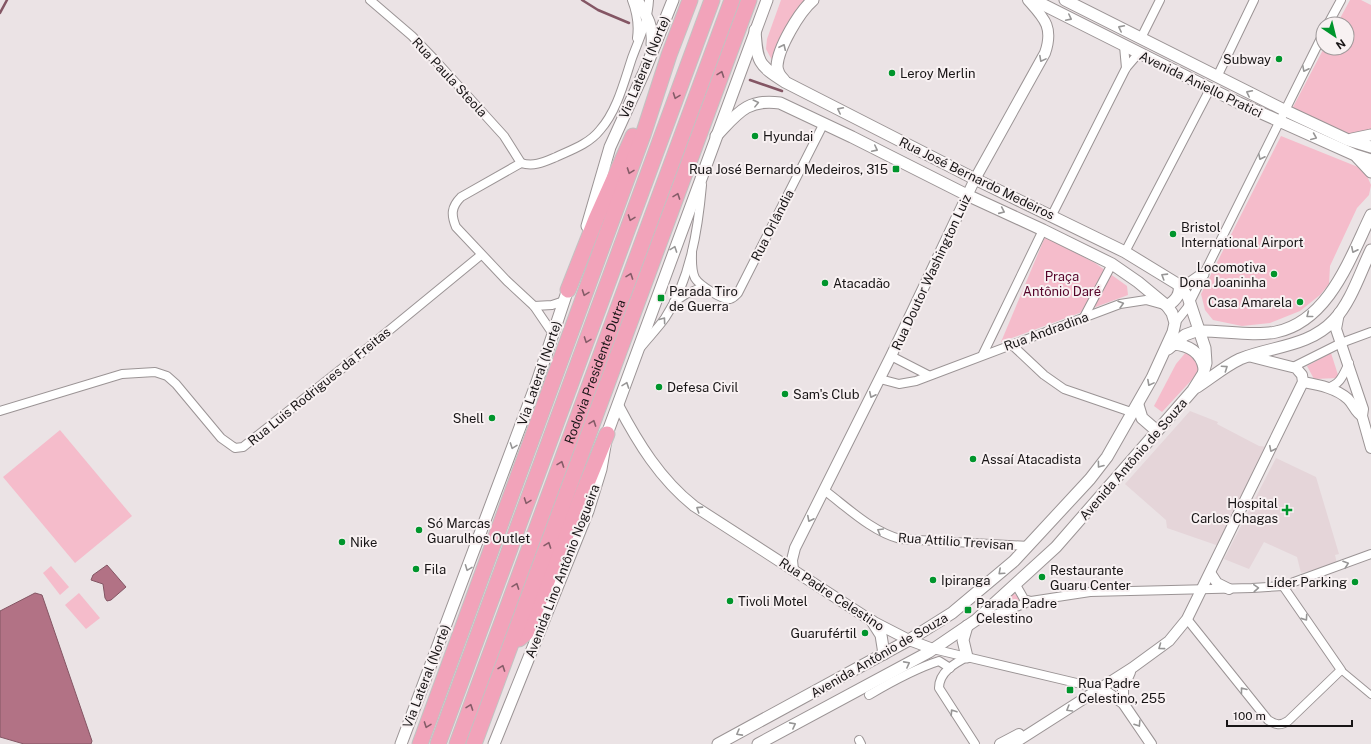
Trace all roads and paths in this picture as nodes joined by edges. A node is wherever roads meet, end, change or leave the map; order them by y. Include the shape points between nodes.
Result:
1 (370, 0) edge
2 (632, 0) edge
3 (637, 0) edge
4 (649, 0) edge
5 (673, 0) edge
6 (690, 0) edge
7 (703, 0) edge
8 (712, 0) edge
9 (732, 0) edge
10 (749, 0) edge
11 (767, 0) edge
12 (813, 0) edge
13 (1028, 0) edge
14 (1034, 0) edge
15 (1160, 0) edge
16 (1254, 0) edge
17 (1341, 0) edge
18 (1068, 1) edge
19 (1332, 16) edge
20 (648, 18) junction
21 (755, 30) junction
22 (1140, 38) junction
23 (1124, 46) junction
24 (1315, 50) edge
25 (634, 53) junction
26 (1138, 54) junction
27 (669, 55) junction
28 (1126, 68) junction
29 (645, 70) junction
30 (1217, 76) junction
31 (785, 82) junction
32 (1210, 89) junction
33 (1284, 110) junction
34 (859, 120) junction
35 (1279, 122) junction
36 (824, 123) junction
37 (643, 135) junction
38 (1371, 135) edge
39 (716, 136) junction
40 (852, 137) junction
41 (1348, 140) junction
42 (1371, 147) edge
43 (1355, 155) junction
44 (1371, 160) edge
45 (521, 163) junction
46 (702, 171) junction
47 (1371, 172) edge
48 (975, 179) junction
49 (967, 195) junction
50 (1052, 215) junction
51 (1371, 215) edge
52 (1043, 230) junction
53 (1371, 250) edge
54 (692, 252) junction
55 (1125, 252) junction
56 (481, 255) junction
57 (1112, 264) junction
58 (1203, 274) junction
59 (1179, 285) junction
60 (703, 287) junction
61 (566, 296) junction
62 (674, 302) junction
63 (1190, 303) junction
64 (534, 306) junction
65 (1167, 306) junction
66 (1339, 313) junction
67 (1084, 317) junction
68 (1175, 324) junction
69 (1201, 330) junction
70 (1371, 332) edge
71 (553, 334) junction
72 (1341, 343) junction
73 (1011, 344) junction
74 (1173, 344) junction
75 (638, 350) junction
76 (1165, 353) junction
77 (983, 354) junction
78 (891, 356) junction
79 (1248, 356) junction
80 (1349, 363) junction
81 (1293, 367) junction
82 (1204, 370) junction
83 (928, 375) junction
84 (880, 379) junction
85 (1303, 382) junction
86 (1327, 388) junction
87 (1193, 390) junction
88 (618, 405) junction
89 (1136, 409) junction
90 (0, 411) edge
91 (1362, 416) junction
92 (1157, 431) junction
93 (607, 434) junction
94 (1371, 448) edge
95 (824, 490) junction
96 (1029, 546) junction
97 (795, 548) junction
98 (1371, 554) edge
99 (775, 558) junction
100 (793, 570) junction
101 (1211, 574) junction
102 (1016, 585) junction
103 (1283, 586) junction
104 (1203, 589) junction
105 (1229, 589) junction
106 (1031, 601) junction
107 (1187, 619) junction
108 (872, 622) junction
109 (972, 623) junction
110 (909, 640) junction
111 (510, 647) junction
112 (933, 649) junction
113 (884, 654) junction
114 (968, 657) junction
115 (950, 668) junction
116 (1132, 668) junction
117 (1341, 670) junction
118 (1102, 689) junction
119 (869, 695) dead end
120 (1371, 695) edge
121 (1123, 703) junction
122 (1031, 732) junction
123 (401, 744) edge
124 (420, 744) edge
125 (438, 744) edge
126 (457, 744) edge
127 (474, 744) edge
128 (494, 744) edge
129 (718, 744) edge
130 (758, 744) edge
131 (974, 744) edge
132 (1000, 744) edge
133 (1012, 744) edge
134 (1151, 744) edge

1 - 45 street, Rua Paula Steola via 412,36 435,60 504,136
2 - 25 street via 638,23
3 - 20 main road
4 - 20 street
5 - 29 main road, Via Lateral (Norte)
6 - 27 highway
7 - 37 highway
8 -> 125 highway, Rodovia Presidente Dutra
126 -> 9 highway, Rodovia Presidente Dutra
111 -> 10 highway, Rodovia Presidente Dutra
11 - 21 main road, Avenida Lino Antônio Nogueira
31 -> 12 main road via 777,68 780,53 802,13
13 -> 48 street, Rua Doutor Washington Luiz via 1047,25 1048,45
14 -> 23 main road, Avenida Aniello Pratici
15 - 22 street
16 - 30 street
17 - 19 street
22 -> 18 main road, Avenida Aniello Pratici
20 - 25 street
20 - 29 main road via 652,37
21 - 31 main road, Rua José Bernardo Medeiros via 757,52 762,66
21 - 39 main road, Avenida Lino Antônio Nogueira
22 - 30 main road, Avenida Aniello Pratici
23 - 26 main road, Avenida Aniello Pratici
23 - 28 street
24 -> 33 street
25 - 45 street via 614,108 599,132 576,148 539,164
26 - 28 street
26 - 32 main road, Avenida Aniello Pratici
27 - 37 highway
27 - 61 highway via 596,219
28 - 50 street
29 - 61 main road, Via Lateral (Norte) via 610,147
33 -> 30 main road, Avenida Aniello Pratici
34 -> 31 main road, Rua José Bernardo Medeiros
32 - 35 main road, Avenida Aniello Pratici
32 - 55 street
33 - 35 street
33 - 41 main road, Avenida Aniello Pratici
34 - 40 main road
34 - 48 main road, Rua José Bernardo Medeiros
35 -> 43 main road, Avenida Aniello Pratici
35 -> 58 street
39 -> 36 main road, Rua José Bernardo Medeiros via 743,108 758,102 780,103
36 - 40 main road, Rua José Bernardo Medeiros
36 - 60 street, Rua Orlândia via 738,293 727,299
37 -> 124 highway
38 - 41 main road
39 - 46 main road, Avenida Lino Antônio Nogueira
40 -> 49 main road, Rua José Bernardo Medeiros
41 - 42 main road, Avenida Aniello Pratici
43 - 44 main road, Avenida Aniello Pratici
43 - 47 main road
45 - 56 street via 461,197 455,203 452,211 456,227
46 - 54 street, Avenida Lino Antônio Nogueira via 697,230
75 -> 46 main road, Avenida Lino Antônio Nogueira
48 - 49 street, Rua Doutor Washington Luiz
48 - 50 main road, Rua José Bernardo Medeiros
49 -> 52 main road, Rua José Bernardo Medeiros
49 - 78 street, Rua Doutor Washington Luiz
50 - 55 main road, Rua José Bernardo Medeiros
51 -> 69 main road, Avenida Antônio de Souza via 1336,287 1308,317 1276,332
52 - 57 main road, Rua José Bernardo Medeiros
52 - 77 street
53 - 66 main road, Avenida Antônio de Souza
54 - 60 street via 693,272
54 - 62 street, Avenida Lino Antônio Nogueira
59 -> 55 main road, Rua José Bernardo Medeiros
56 - 64 street
56 - 90 street, Rua Luis Rodrigues da Freitas via 243,447 235,448 221,438 176,384 155,372 122,374
57 - 65 main road, Rua José Bernardo Medeiros
57 - 67 street
58 - 59 main road via 1190,283
58 - 63 street
59 - 63 main road, Rua José Bernardo Medeiros
59 - 65 main road via 1178,296
60 - 62 street
61 - 64 street via 552,305
61 - 71 main road, Via Lateral (Norte)
75 -> 62 street, Avenida Lino Antônio Nogueira via 665,318
63 - 68 street
63 - 69 main road, Rua José Bernardo Medeiros
64 - 71 street
67 -> 65 street, Rua Andradina via 1130,301 1146,300
65 - 68 main road via 1174,316
66 - 72 street via 1336,330
66 - 79 main road, Avenida Antônio de Souza via 1327,327 1306,340
67 - 73 street, Rua Andradina
68 - 76 main road, Avenida Antônio de Souza
69 - 74 main road, Avenida Antônio de Souza via 1185,335
69 - 82 main road, Avenida Antônio de Souza via 1206,355
70 - 72 street
71 -> 123 main road, Via Lateral (Norte)
72 - 80 street
72 - 81 street
73 - 77 street, Rua Andradina
73 - 89 street via 1044,375 1064,389
74 - 76 main road, Avenida Antônio de Souza
74 - 82 main road via 1188,347 1197,353
88 -> 75 main road, Avenida Lino Antônio Nogueira
76 -> 89 main road, Avenida Antônio de Souza
77 - 83 street, Rua Andradina
78 - 83 street
78 - 84 street, Rua Doutor Washington Luiz
79 - 81 street
87 -> 79 main road, Avenida Antônio de Souza via 1226,367
80 - 86 street via 1342,379
80 - 91 street via 1363,409
81 - 85 street via 1301,372
82 - 87 main road, Avenida Antônio de Souza
83 - 84 street, Rua Andradina via 899,384
84 -> 95 street, Rua Doutor Washington Luiz
85 - 86 street
85 -> 101 street
86 - 91 street via 1346,398
87 - 92 main road, Avenida Antônio de Souza
88 - 93 main road, Avenida Lino Antônio Nogueira
99 -> 88 street, Rua Padre Celestino via 684,498 662,476 646,454
89 - 92 main road
89 -> 96 main road, Avenida Antônio de Souza via 1107,457 1090,479
91 - 94 street
92 - 102 main road, Avenida Antônio de Souza via 1056,547
93 - 111 highway via 526,633
93 - 128 main road, Avenida Lino Antônio Nogueira via 601,469 588,511
96 -> 95 street, Rua Attilio Trevisan via 889,536
95 -> 97 street, Rua Doutor Washington Luiz
96 -> 110 main road, Avenida Antônio de Souza via 968,600
97 - 99 street
97 - 100 street, Rua Doutor Washington Luiz
103 -> 98 street
99 - 100 street, Rua Padre Celestino
100 - 108 street, Rua Padre Celestino
101 - 104 street
101 - 105 street via 1217,583
102 - 106 street via 1024,599
102 - 109 main road, Avenida Antônio de Souza
105 -> 103 street
103 -> 117 street
104 - 105 street
104 - 106 street via 1090,592
104 - 107 street
106 - 109 street
107 -> 116 street via 1169,641
117 -> 107 street via 1288,721 1281,725 1275,724 1268,720
108 - 110 street, Rua Padre Celestino
108 - 113 main road via 881,635
109 - 112 main road, Avenida Antônio de Souza
109 - 114 main road via 963,640
110 - 112 street, Rua Padre Celestino
110 - 113 main road, Avenida Antônio de Souza
127 -> 111 highway, Rodovia Presidente Dutra
112 - 114 street, Rua Padre Celestino
130 -> 112 main road, Avenida Antônio de Souza
113 -> 129 main road, Avenida Antônio de Souza
114 - 115 street
114 - 118 street, Rua Padre Celestino
115 - 119 street via 939,661 931,663
131 -> 115 street via 939,688 940,679
116 - 118 street
116 - 121 street via 1125,679
117 - 120 street
118 - 121 street, Rua Padre Celestino
118 -> 122 street
121 -> 134 street, Rua Padre Celestino
122 - 132 street via 1018,734
122 - 133 street

